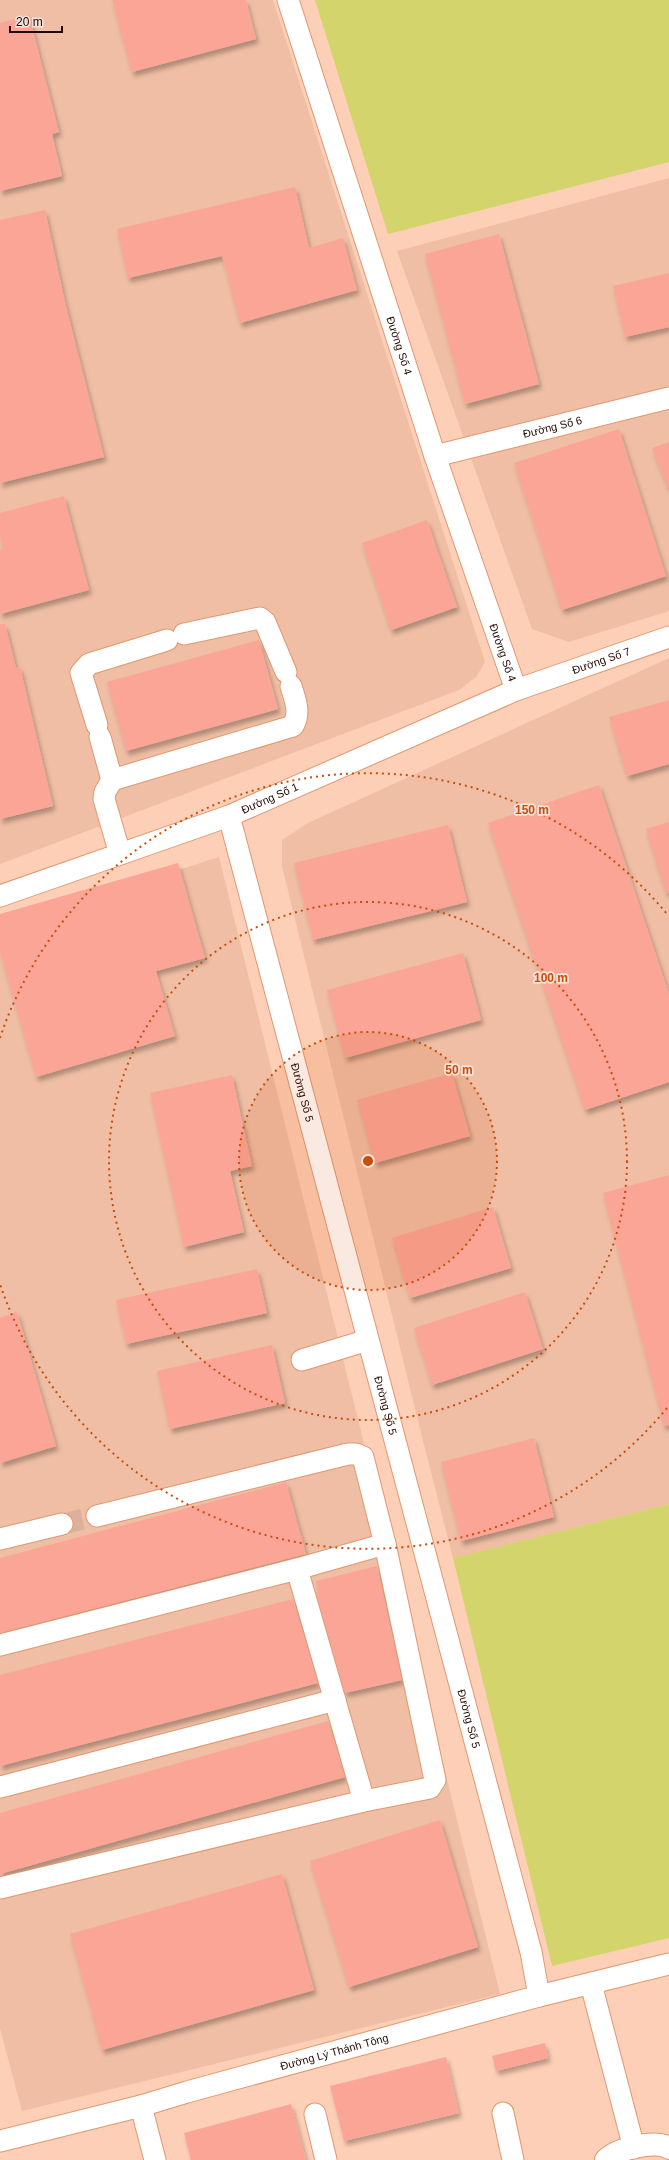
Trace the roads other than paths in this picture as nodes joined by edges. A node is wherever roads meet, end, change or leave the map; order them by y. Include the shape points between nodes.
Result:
1 (288, 0) edge
2 (669, 398) edge
3 (435, 456) junction
4 (669, 637) edge
5 (524, 687) junction
6 (112, 780) junction
7 (229, 816) junction
8 (120, 854) junction
9 (0, 896) edge
10 (368, 1340) junction
11 (302, 1360) dead end
12 (97, 1516) tunnel mouth
13 (62, 1524) tunnel mouth
14 (0, 1538) edge
15 (385, 1544) junction
16 (297, 1569) junction
17 (0, 1645) edge
18 (335, 1700) junction
19 (0, 1787) edge
20 (364, 1801) junction
21 (0, 1888) edge
22 (669, 1964) edge
23 (591, 1984) junction
24 (539, 1996) junction
25 (141, 2106) junction
26 (503, 2113) dead end
27 (315, 2114) dead end
28 (0, 2141) edge
29 (668, 2146) edge
30 (634, 2148) junction
31 (605, 2159) edge
32 (155, 2160) edge
33 (326, 2160) edge
34 (513, 2160) edge

1 - 3 street, Đường Số 4
2 - 3 street, Đường Số 6
3 - 5 street, Đường Số 4
4 - 5 street, Đường Số 7
5 - 7 street, Đường Số 1
6 - 6 street via 293,726 298,712 289,679 265,622 260,618 176,637 89,664 84,668 81,673
6 - 8 street via 104,799
7 - 8 street, Đường Số 1
7 - 10 street, Đường Số 5
8 - 9 street, Đường Số 1
10 - 11 street
10 - 24 street, Đường Số 5 via 529,1945
12 - 15 street via 356,1454 363,1457
13 - 14 street
15 - 16 street
15 - 20 street via 435,1780 430,1788
16 - 17 street
16 - 18 street
18 - 19 street
18 - 20 street
20 - 21 street
22 - 23 street, Đường Lý Thánh Tông
23 - 24 street, Đường Lý Thánh Tông
23 - 30 street
24 - 25 street, Đường Lý Thánh Tông
25 - 28 street, Đường Lý Thánh Tông
25 - 32 street
26 - 34 street
27 - 33 street
29 - 30 main road via 654,2144
30 - 31 main road via 617,2152

